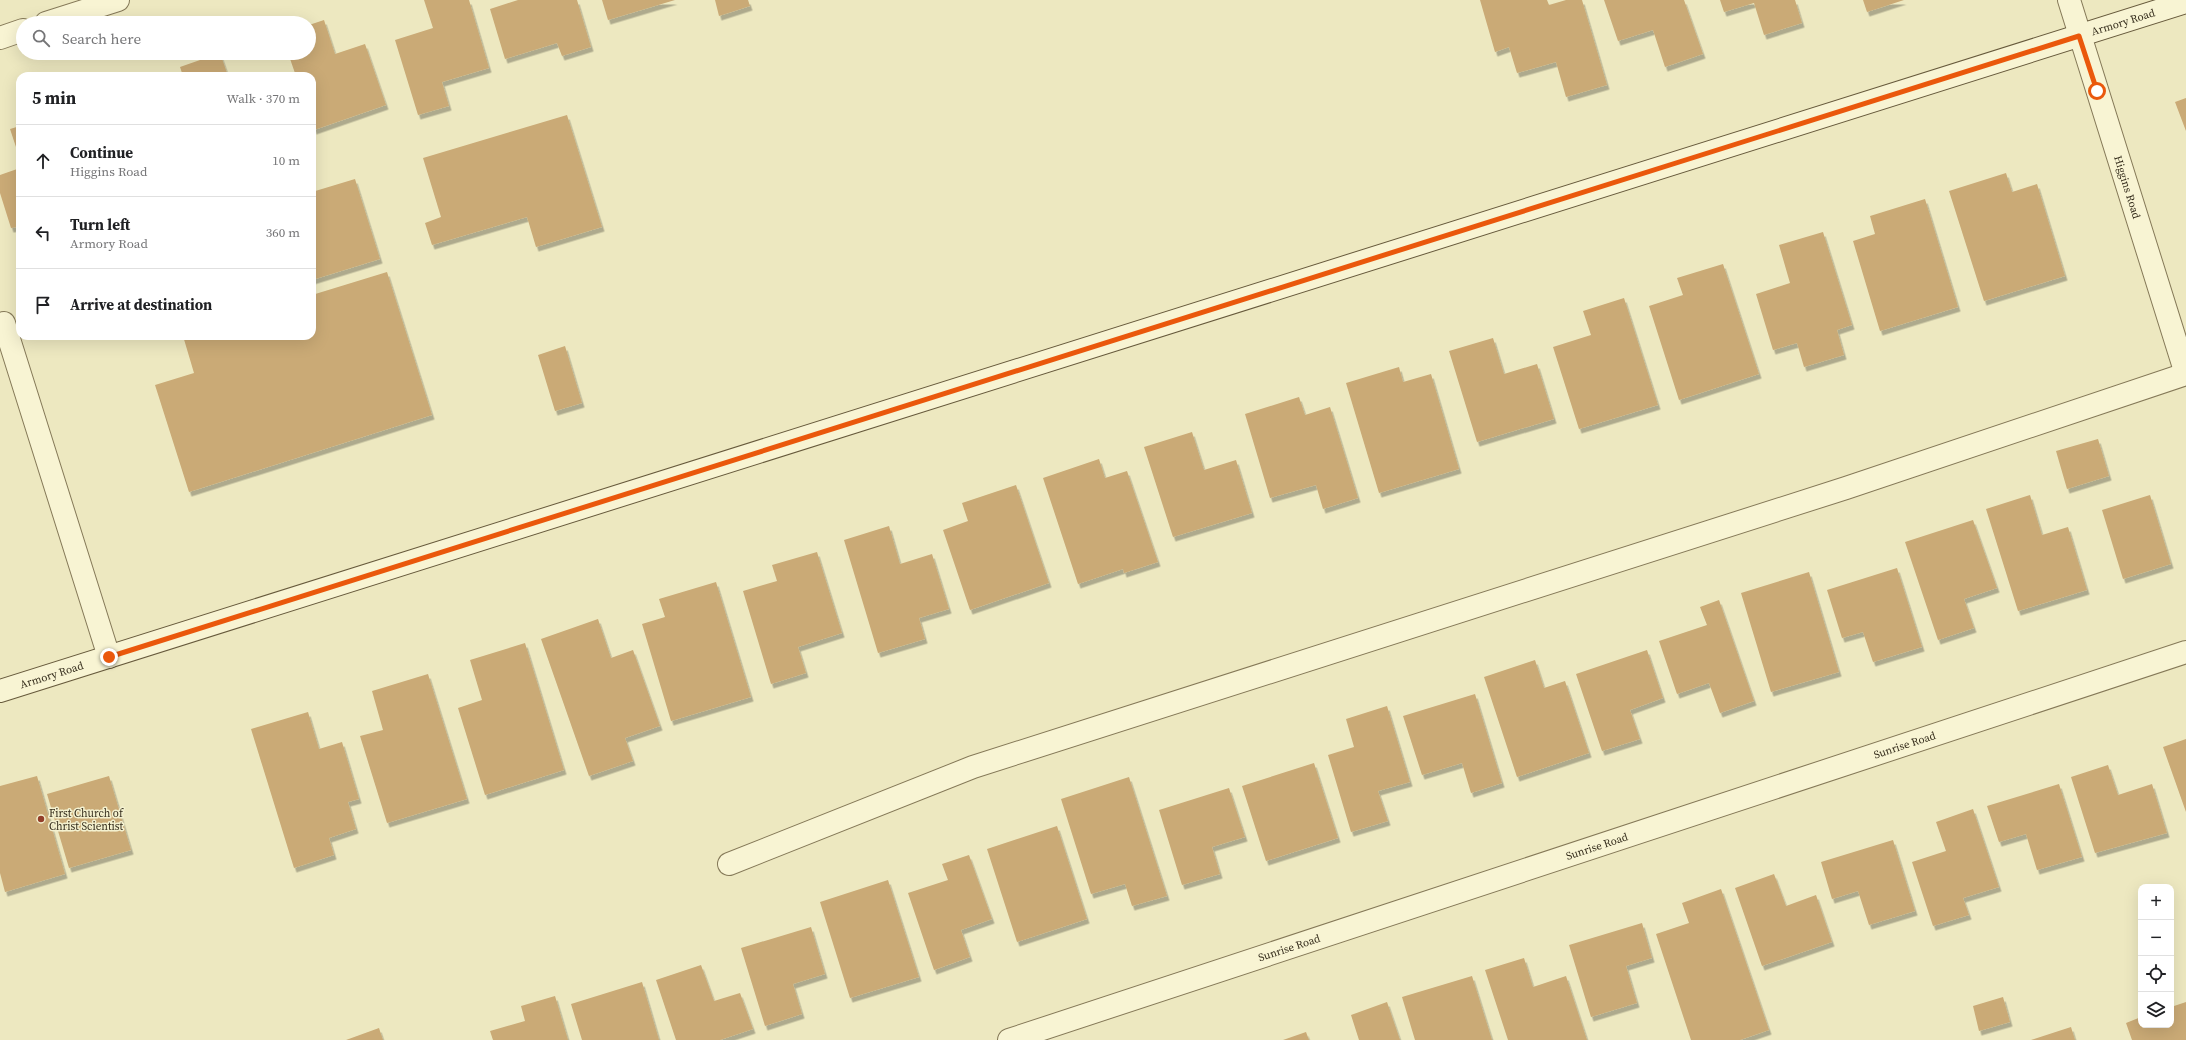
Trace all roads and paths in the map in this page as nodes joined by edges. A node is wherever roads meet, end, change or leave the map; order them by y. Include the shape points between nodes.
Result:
1 (118, 0) edge
2 (2069, 0) edge
3 (2186, 2) edge
4 (68, 16) edge
5 (16, 32) edge
6 (2079, 36) junction
7 (0, 38) edge
8 (0, 324) edge
9 (2186, 374) edge
10 (2186, 652) edge
11 (109, 657) junction
12 (0, 691) edge
13 (729, 864) dead end
14 (1009, 1040) edge

1 - 4 main road
2 - 6 main road, Higgins Road
3 - 6 main road, Armory Road
5 - 7 main road
6 - 9 main road, Higgins Road
6 - 11 main road, Armory Road
8 - 11 main road via 4,323
9 - 13 main road via 1831,492 973,767
10 - 14 main road, Sunrise Road
11 - 12 main road, Armory Road

